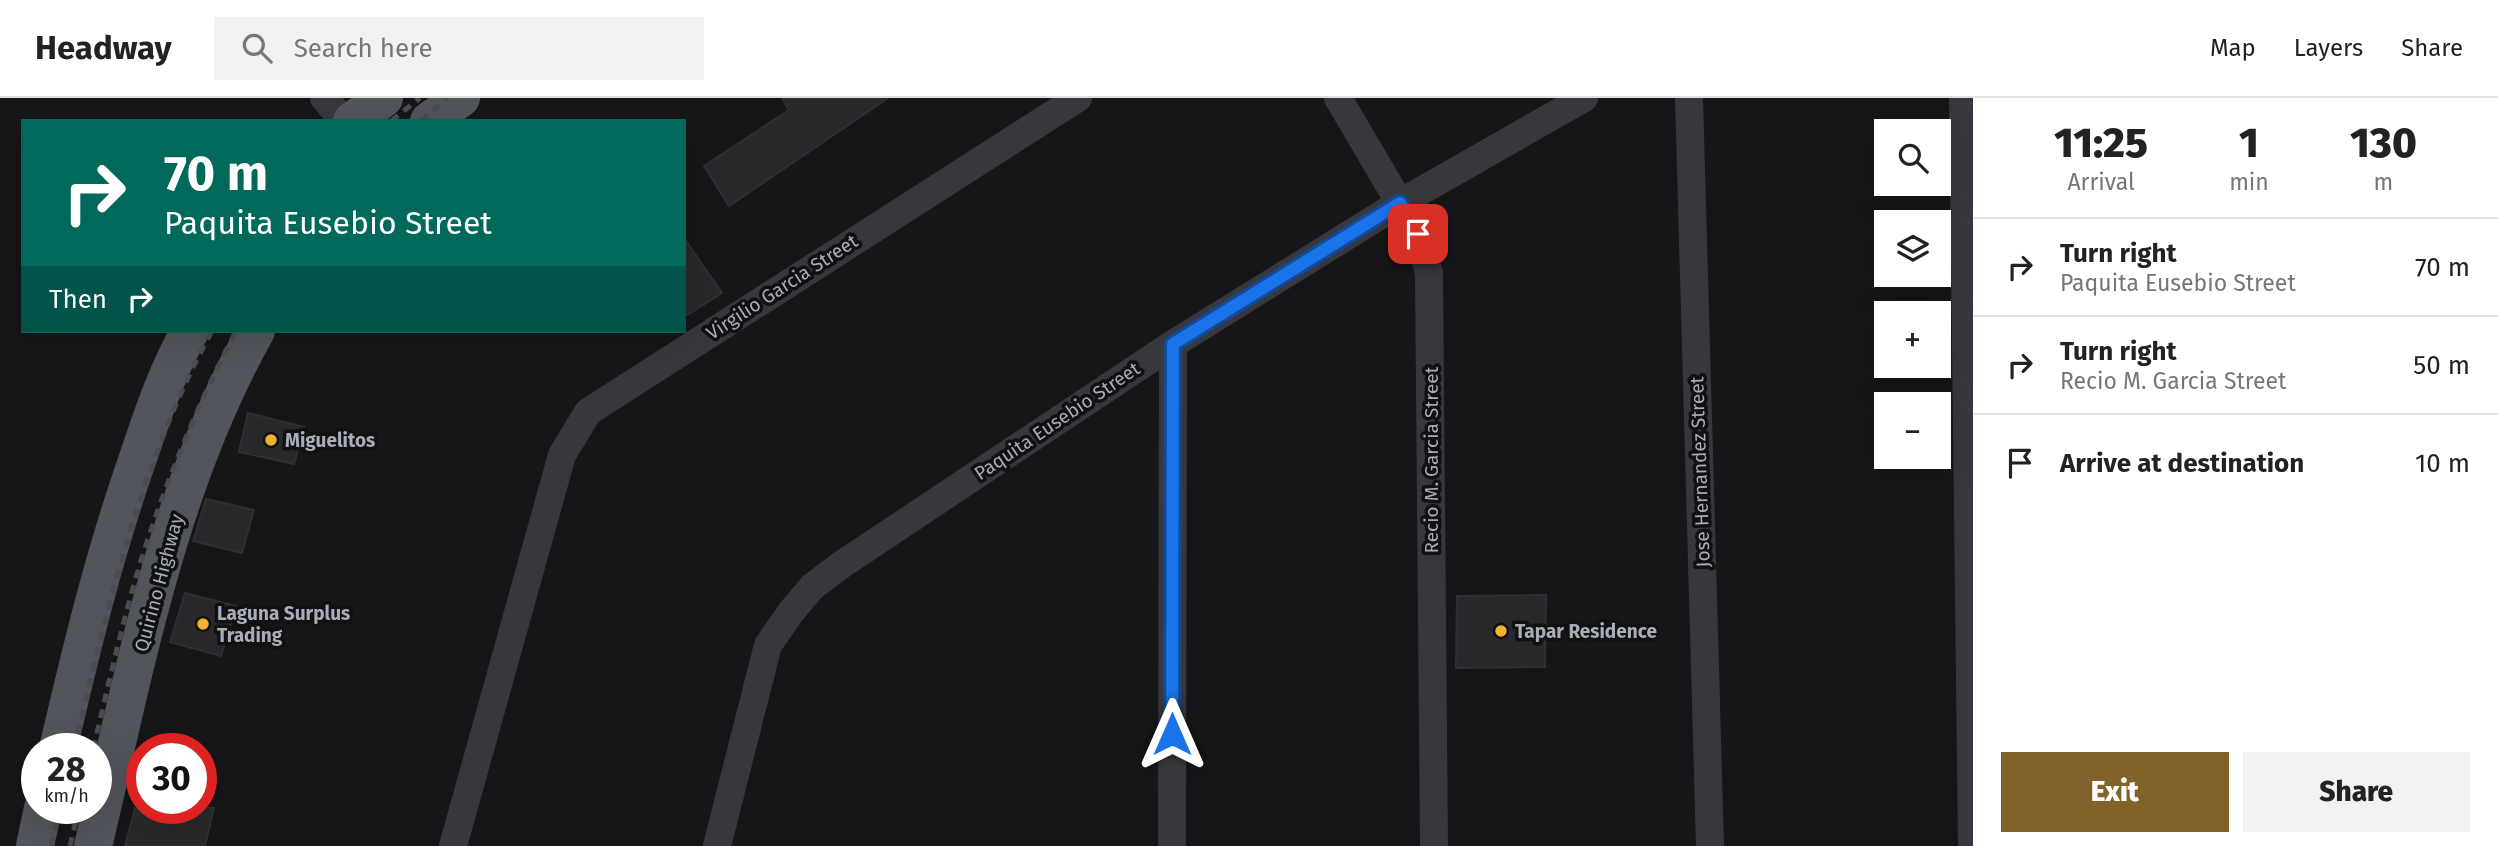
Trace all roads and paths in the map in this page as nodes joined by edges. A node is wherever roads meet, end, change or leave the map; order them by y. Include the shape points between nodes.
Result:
1 (324, 98) edge
2 (384, 98) edge
3 (461, 98) edge
4 (1078, 98) edge
5 (1338, 98) edge
6 (1584, 98) edge
7 (1689, 98) edge
8 (1964, 98) edge
9 (342, 119) edge
10 (355, 119) edge
11 (432, 119) edge
12 (1400, 203) junction
13 (189, 333) edge
14 (255, 333) edge
15 (1173, 344) junction
16 (62, 733) edge
17 (40, 824) edge
18 (35, 846) edge
19 (93, 846) edge
20 (453, 846) edge
21 (717, 846) edge
22 (1172, 846) edge
23 (1434, 846) edge
24 (1710, 846) edge
25 (1972, 846) edge

1 - 9 street
2 - 10 main road
3 - 11 main road
4 - 20 street, Virgilio Garcia Street via 588,412 562,455
5 - 12 street, Recio M. Garcia Street
6 - 12 street, Paquita Eusebio Street
7 - 24 street, Jose Hernandez Street
8 - 25 street
12 - 15 street, Paquita Eusebio Street
12 - 23 street, Recio M. Garcia Street via 1418,234 1429,273
13 - 16 main road via 149,425 117,517
14 - 19 main road, Quirino Highway via 200,449 169,535
15 - 21 street, Paquita Eusebio Street via 812,587 768,645
15 - 22 street
17 - 18 main road

